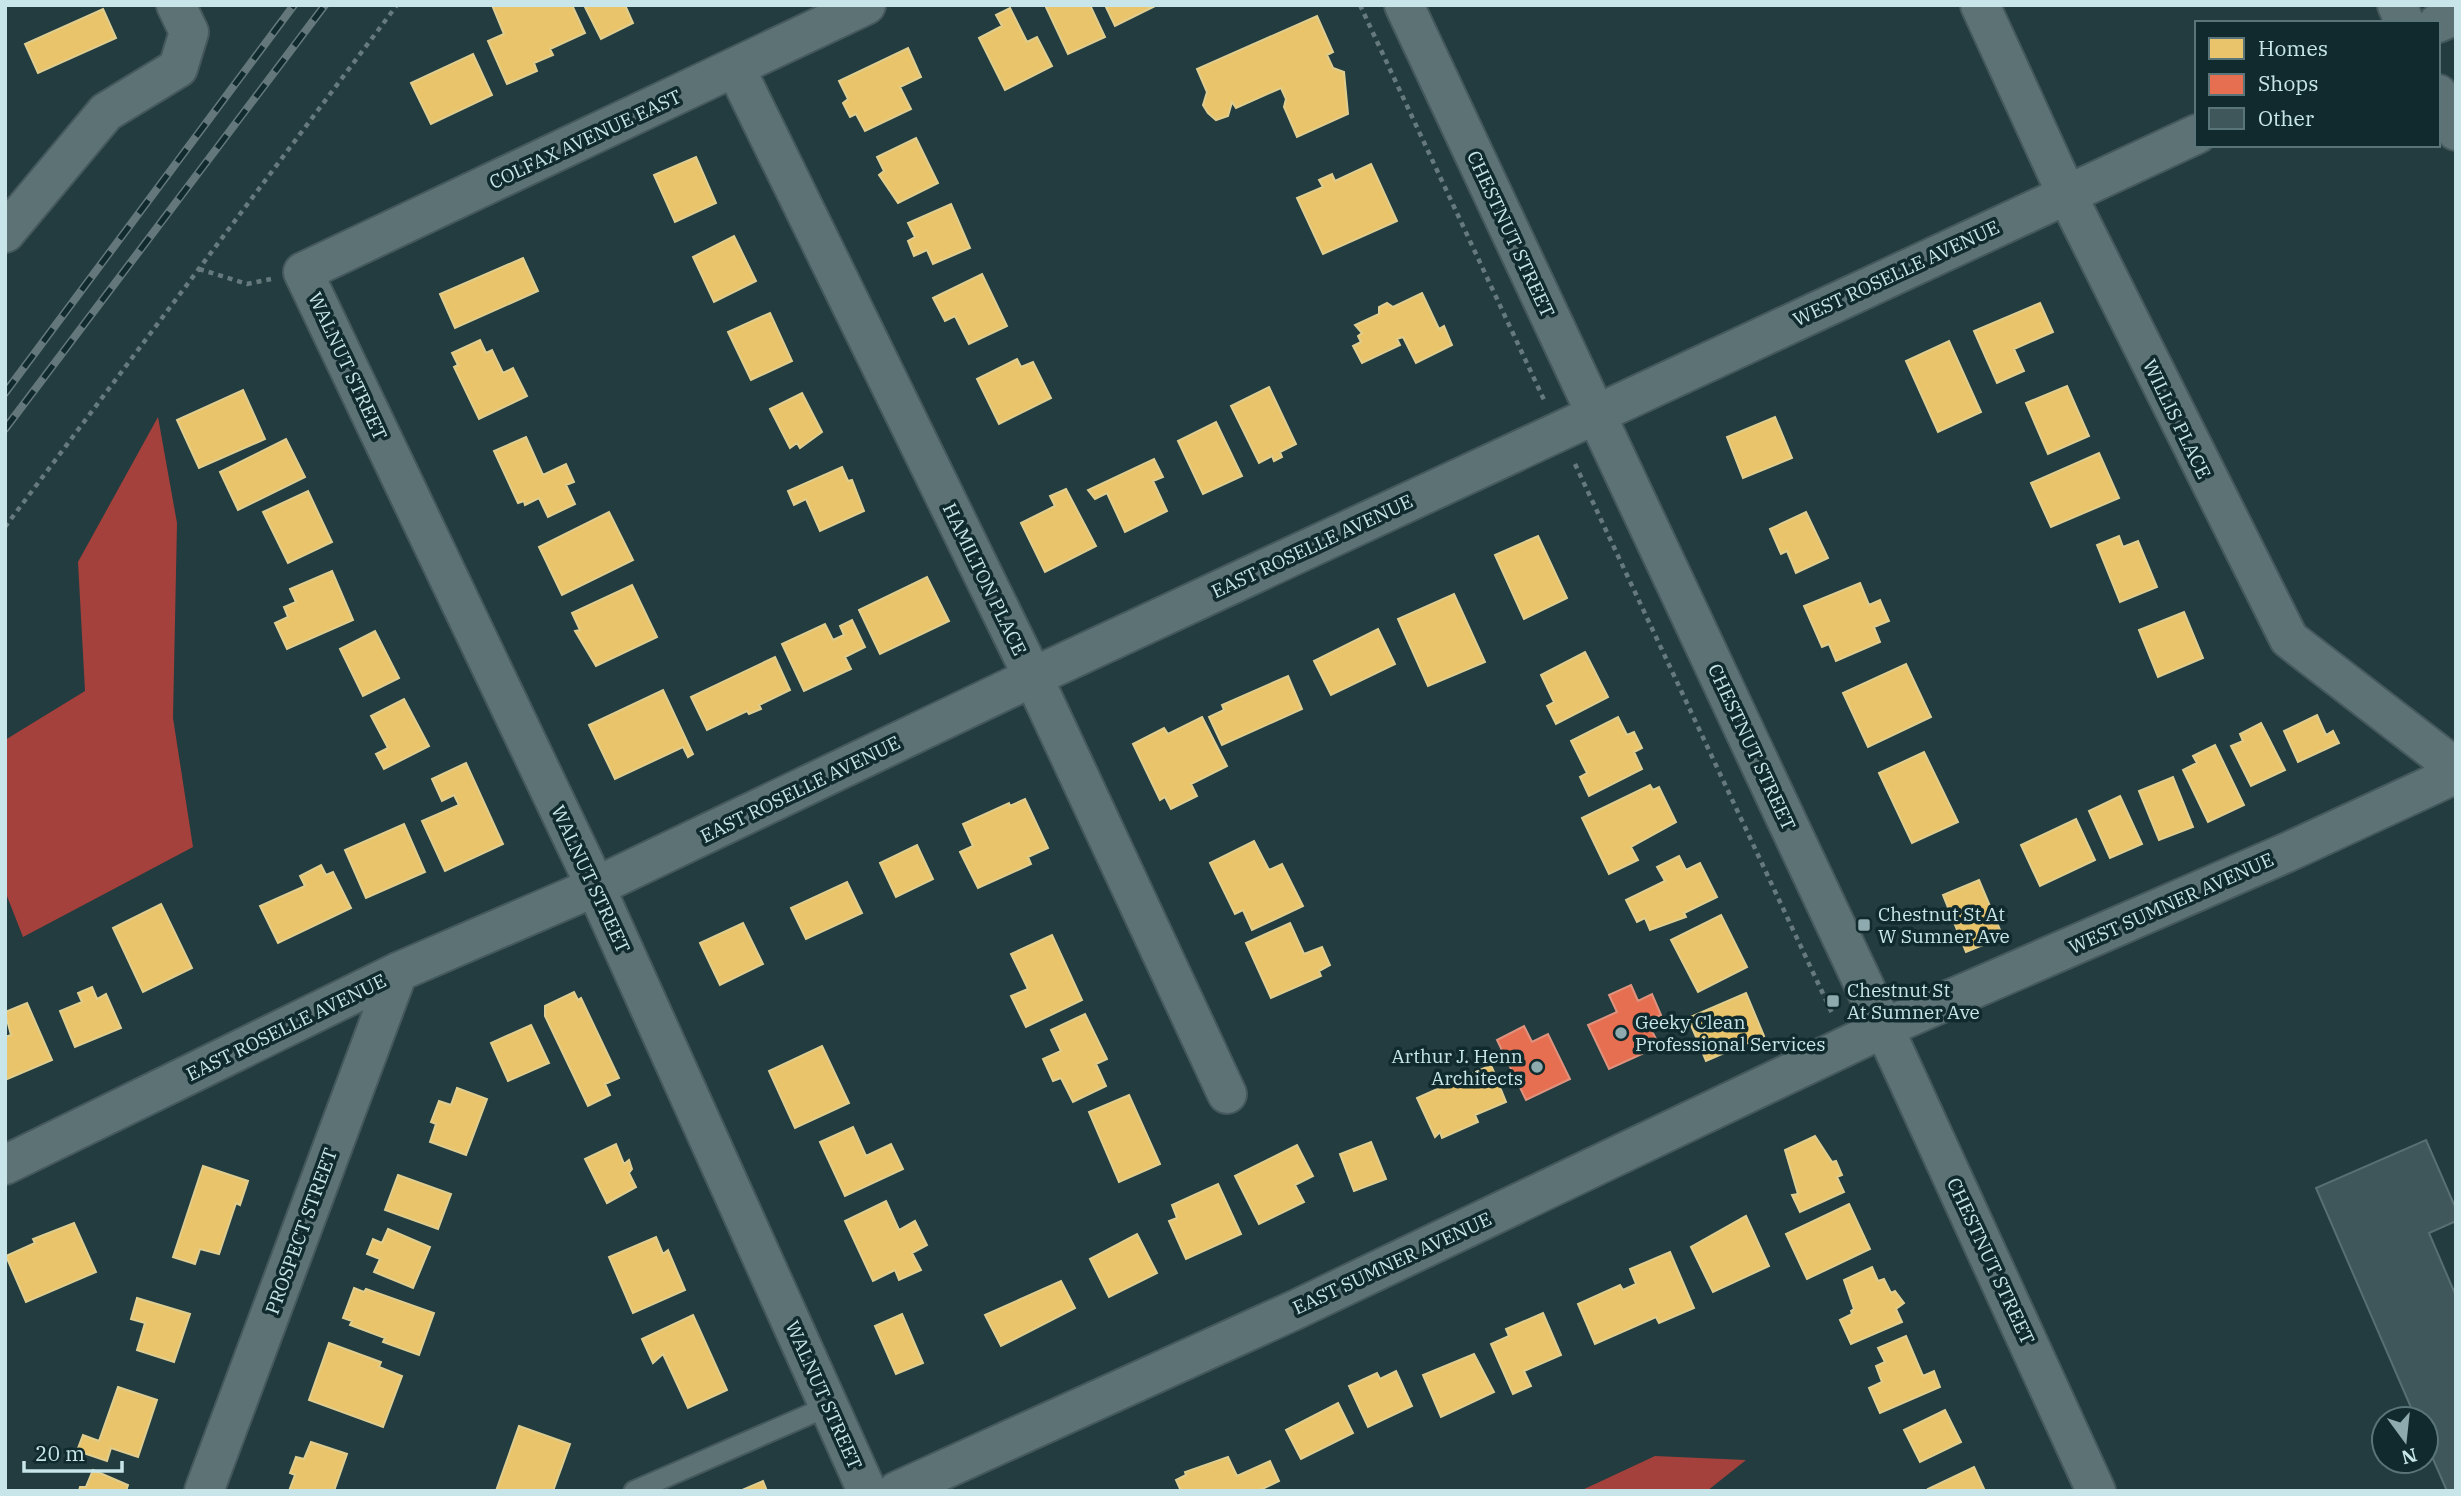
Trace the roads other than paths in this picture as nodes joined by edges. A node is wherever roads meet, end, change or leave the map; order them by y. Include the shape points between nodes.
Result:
1 (866, 5) edge
2 (1404, 5) edge
3 (1980, 5) edge
4 (2397, 5) edge
5 (2456, 15) edge
6 (182, 19) edge
7 (2404, 21) edge
8 (2440, 22) edge
9 (735, 67) junction
10 (2440, 98) edge
11 (2456, 131) edge
12 (2195, 135) edge
13 (2066, 193) junction
14 (5, 233) edge
15 (303, 272) joint
16 (1595, 414) junction
17 (1033, 677) junction
18 (2456, 768) edge
19 (2456, 774) edge
20 (595, 887) junction
21 (398, 972) junction
22 (1884, 1028) junction
23 (1227, 1094) dead end
24 (5, 1166) edge
25 (829, 1406) junction
26 (204, 1491) edge
27 (634, 1491) edge
28 (867, 1491) edge
29 (897, 1491) edge
30 (2096, 1491) edge

1 - 9 street, COLFAX AVENUE EAST
2 - 16 street, CHESTNUT STREET
3 - 13 street, WILLIS PLACE
4 - 7 street
5 - 8 street
6 - 14 street via 178,68 106,112
9 - 15 street, COLFAX AVENUE EAST
9 - 17 street, HAMILTON PLACE
10 - 11 street
12 - 13 street, WEST ROSELLE AVENUE
13 - 16 street, WEST ROSELLE AVENUE
13 - 18 street, WILLIS PLACE via 2289,639
15 - 20 street, WALNUT STREET
16 - 17 street, EAST ROSELLE AVENUE
16 - 22 street, CHESTNUT STREET
17 - 20 street, EAST ROSELLE AVENUE
17 - 23 street, HAMILTON PLACE
19 - 22 street, WEST SUMNER AVENUE
20 - 21 street, EAST ROSELLE AVENUE
20 - 25 street, WALNUT STREET
21 - 24 street, EAST ROSELLE AVENUE
21 - 26 street, PROSPECT STREET
22 - 29 street, EAST SUMNER AVENUE via 1297,1309
22 - 30 street, CHESTNUT STREET
25 - 27 lane
25 - 28 street, WALNUT STREET

